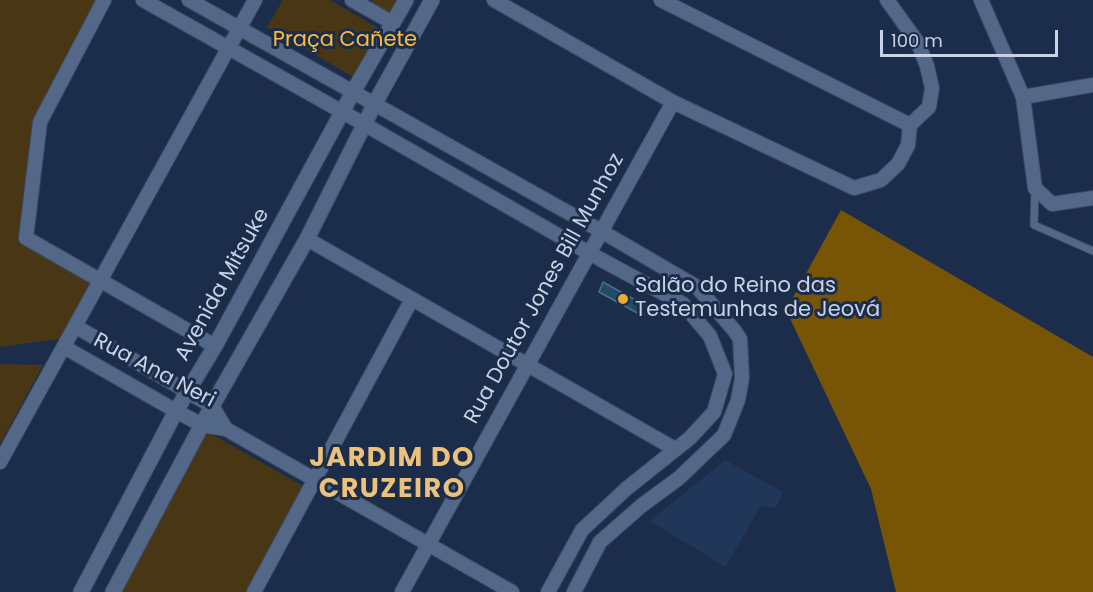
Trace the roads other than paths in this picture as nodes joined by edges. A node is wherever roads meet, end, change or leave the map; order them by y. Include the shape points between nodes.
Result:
1 (104, 0) edge
2 (143, 0) edge
3 (189, 0) edge
4 (255, 0) edge
5 (352, 0) edge
6 (406, 0) edge
7 (432, 0) edge
8 (494, 0) edge
9 (661, 0) edge
10 (887, 0) edge
11 (981, 0) edge
12 (393, 23) junction
13 (240, 27) junction
14 (229, 48) junction
15 (1093, 85) edge
16 (353, 92) junction
17 (1023, 97) junction
18 (673, 102) junction
19 (375, 103) junction
20 (342, 112) junction
21 (364, 124) junction
22 (910, 125) junction
23 (1035, 188) junction
24 (1093, 198) edge
25 (601, 231) junction
26 (307, 239) junction
27 (1093, 251) edge
28 (589, 253) junction
29 (100, 281) junction
30 (412, 299) junction
31 (75, 326) junction
32 (64, 346) junction
33 (215, 346) junction
34 (527, 365) junction
35 (188, 392) junction
36 (212, 406) junction
37 (176, 411) junction
38 (202, 425) junction
39 (226, 429) junction
40 (675, 449) junction
41 (0, 462) edge
42 (314, 481) junction
43 (428, 544) junction
44 (81, 592) edge
45 (113, 592) edge
46 (254, 592) edge
47 (402, 592) edge
48 (512, 592) edge
49 (548, 592) edge
50 (574, 592) edge

1 - 29 street via 40,122 26,238
2 - 14 street
3 - 13 street
4 - 13 street
5 - 12 street
6 - 12 main road, Avenida Mitsuke
7 - 19 main road
8 - 18 street
9 - 22 street
10 - 22 street via 918,43 932,88 929,107
11 - 17 street
12 - 16 main road, Avenida Mitsuke
13 - 14 street
13 - 16 street
14 - 20 street
14 - 29 street
15 - 17 street
16 - 19 street
16 - 20 main road, Avenida Mitsuke
17 - 23 street
18 - 22 street via 854,188 881,180 898,164 908,145
18 - 25 street, Rua Doutor Jones Bill Munhoz
19 - 21 main road
19 - 25 street
20 - 21 street
20 - 33 main road, Avenida Mitsuke
21 - 26 main road
21 - 28 street
23 - 24 street via 1052,204
23 - 27 lane via 1034,225
25 - 28 street, Rua Doutor Jones Bill Munhoz
25 - 50 street via 697,287 740,339 742,378 724,435 679,478 600,542
26 - 30 street
26 - 36 main road
28 - 34 street, Rua Doutor Jones Bill Munhoz
28 - 40 street via 683,304 710,336 725,374 714,412
29 - 31 street
29 - 33 street
30 - 34 street
30 - 42 street
31 - 32 street
31 - 35 street, Rua Ana Neri
32 - 37 street, Rua Ana Neri
32 - 41 street
33 - 35 main road, Avenida Mitsuke
34 - 40 street
34 - 43 street, Rua Doutor Jones Bill Munhoz
35 - 36 street, Rua Ana Neri
35 - 37 main road, Avenida Mitsuke
36 - 38 main road
36 - 39 street, Rua Ana Neri
37 - 38 street, Rua Ana Neri
37 - 44 main road, Avenida Mitsuke
38 - 39 street, Rua Ana Neri
38 - 45 main road
39 - 42 street, Rua Ana Neri
40 - 49 street via 582,530
42 - 43 street, Rua Ana Neri
42 - 46 street
43 - 47 street, Rua Doutor Jones Bill Munhoz
43 - 48 street, Rua Ana Neri

